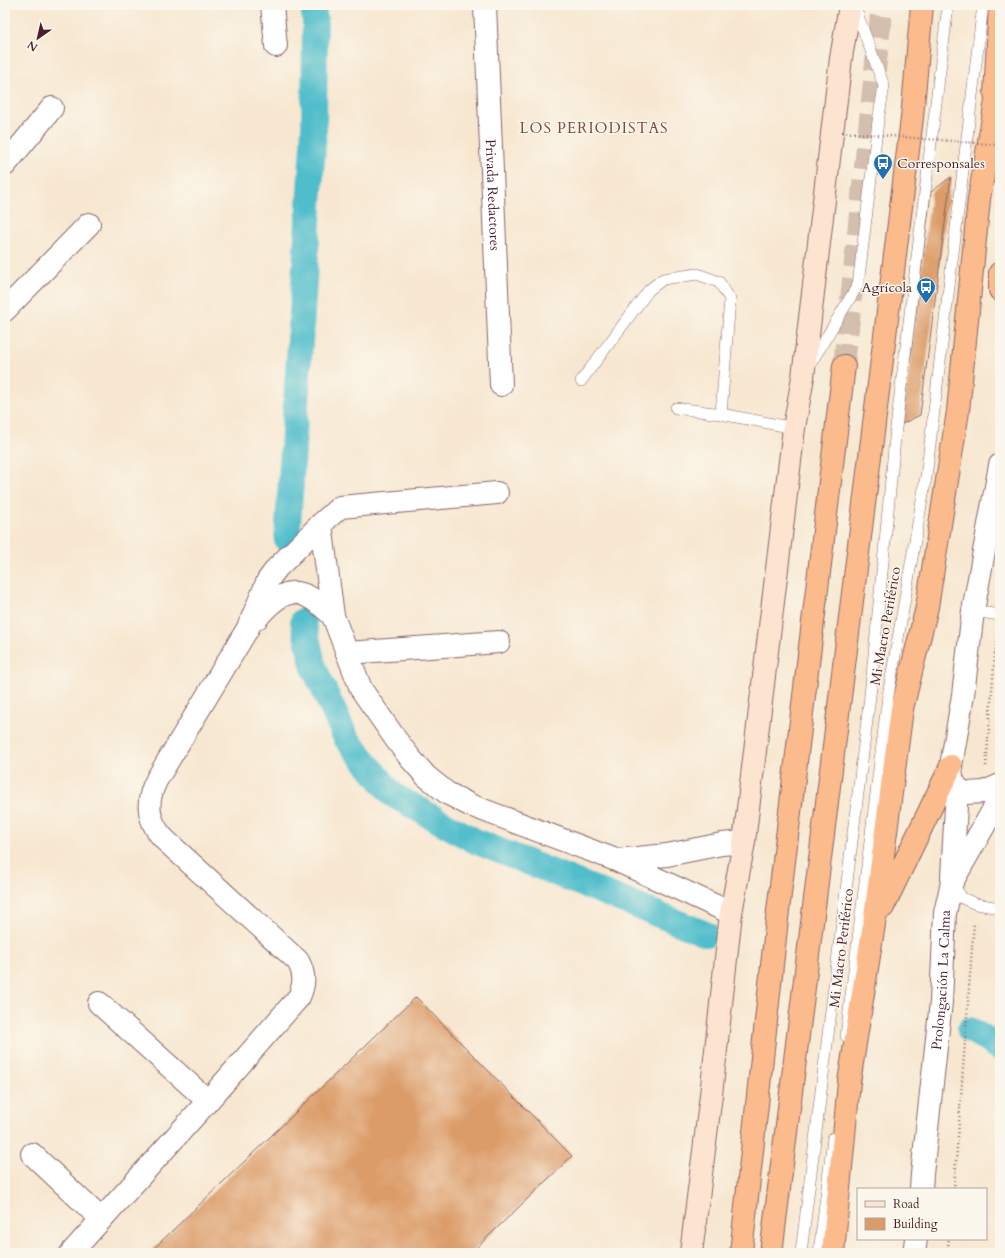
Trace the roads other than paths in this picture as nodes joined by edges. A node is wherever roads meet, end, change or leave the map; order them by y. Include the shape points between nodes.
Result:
1 (272, 5) edge
2 (484, 5) edge
3 (850, 5) edge
4 (854, 5) edge
5 (922, 5) edge
6 (948, 5) edge
7 (983, 5) edge
8 (1000, 5) edge
9 (276, 46) dead end
10 (1000, 78) edge
11 (52, 108) dead end
12 (997, 122) edge
13 (5, 165) edge
14 (89, 224) dead end
15 (1000, 273) edge
16 (1000, 290) edge
17 (5, 310) edge
18 (844, 366) tunnel mouth
19 (803, 377) junction
20 (581, 381) dead end
21 (501, 385) dead end
22 (676, 408) dead end
23 (721, 414) junction
24 (794, 428) junction
25 (1000, 465) edge
26 (497, 493) dead end
27 (321, 524) junction
28 (973, 611) junction
29 (333, 616) junction
30 (1000, 616) edge
31 (248, 628) junction
32 (499, 642) dead end
33 (347, 653) junction
34 (951, 766) junction
35 (1000, 785) edge
36 (957, 788) junction
37 (1000, 798) edge
38 (744, 842) junction
39 (616, 860) junction
40 (952, 882) junction
41 (1000, 908) edge
42 (731, 914) junction
43 (874, 924) junction
44 (99, 1003) dead end
45 (208, 1101) junction
46 (32, 1154) dead end
47 (921, 1181) edge
48 (101, 1219) junction
49 (916, 1240) edge
50 (72, 1253) edge
51 (691, 1253) edge
52 (741, 1253) edge
53 (771, 1253) edge
54 (801, 1253) edge
55 (819, 1253) edge
56 (833, 1253) edge
57 (914, 1253) edge

1 - 9 street
2 - 21 street, Privada Redactores
3 - 19 street via 841,58
4 - 19 lane via 884,86 858,285
5 - 53 highway via 912,118
6 - 54 lane, Mi Macro Periférico via 896,428 870,696
7 - 55 lane, Mi Macro Periférico via 926,477 888,696
8 - 12 highway
10 - 12 highway
11 - 13 street
12 - 43 highway via 979,199 958,411 927,606 902,709
14 - 17 street
15 - 16 highway
18 - 52 highway via 777,918
19 - 24 street
20 - 23 lane via 649,290 663,279 697,274 719,282 730,299
22 - 23 lane
23 - 24 lane
24 - 38 street
25 - 28 street
26 - 27 street via 340,507
27 - 29 street
27 - 31 street via 268,580
28 - 30 lane
28 - 34 street via 964,695
29 - 31 street via 319,602 303,593 290,594 279,597 269,604
29 - 33 street
31 - 45 street via 152,788 149,809 157,832 298,961 304,978 299,997
32 - 33 street
33 - 39 street via 361,689 397,741 426,776 447,793 494,815
34 - 36 street via 952,778
34 - 43 highway
35 - 36 street via 976,793 966,793
36 - 40 street
37 - 40 street, Prolongación La Calma
38 - 39 street via 667,855
38 - 42 street
39 - 42 street
40 - 41 lane via 962,898 976,904
40 - 47 street, Prolongación La Calma via 945,913 941,1002
42 - 51 street
43 - 56 highway via 849,1082
44 - 45 street
45 - 48 street
46 - 48 street
48 - 50 street
49 - 57 street

